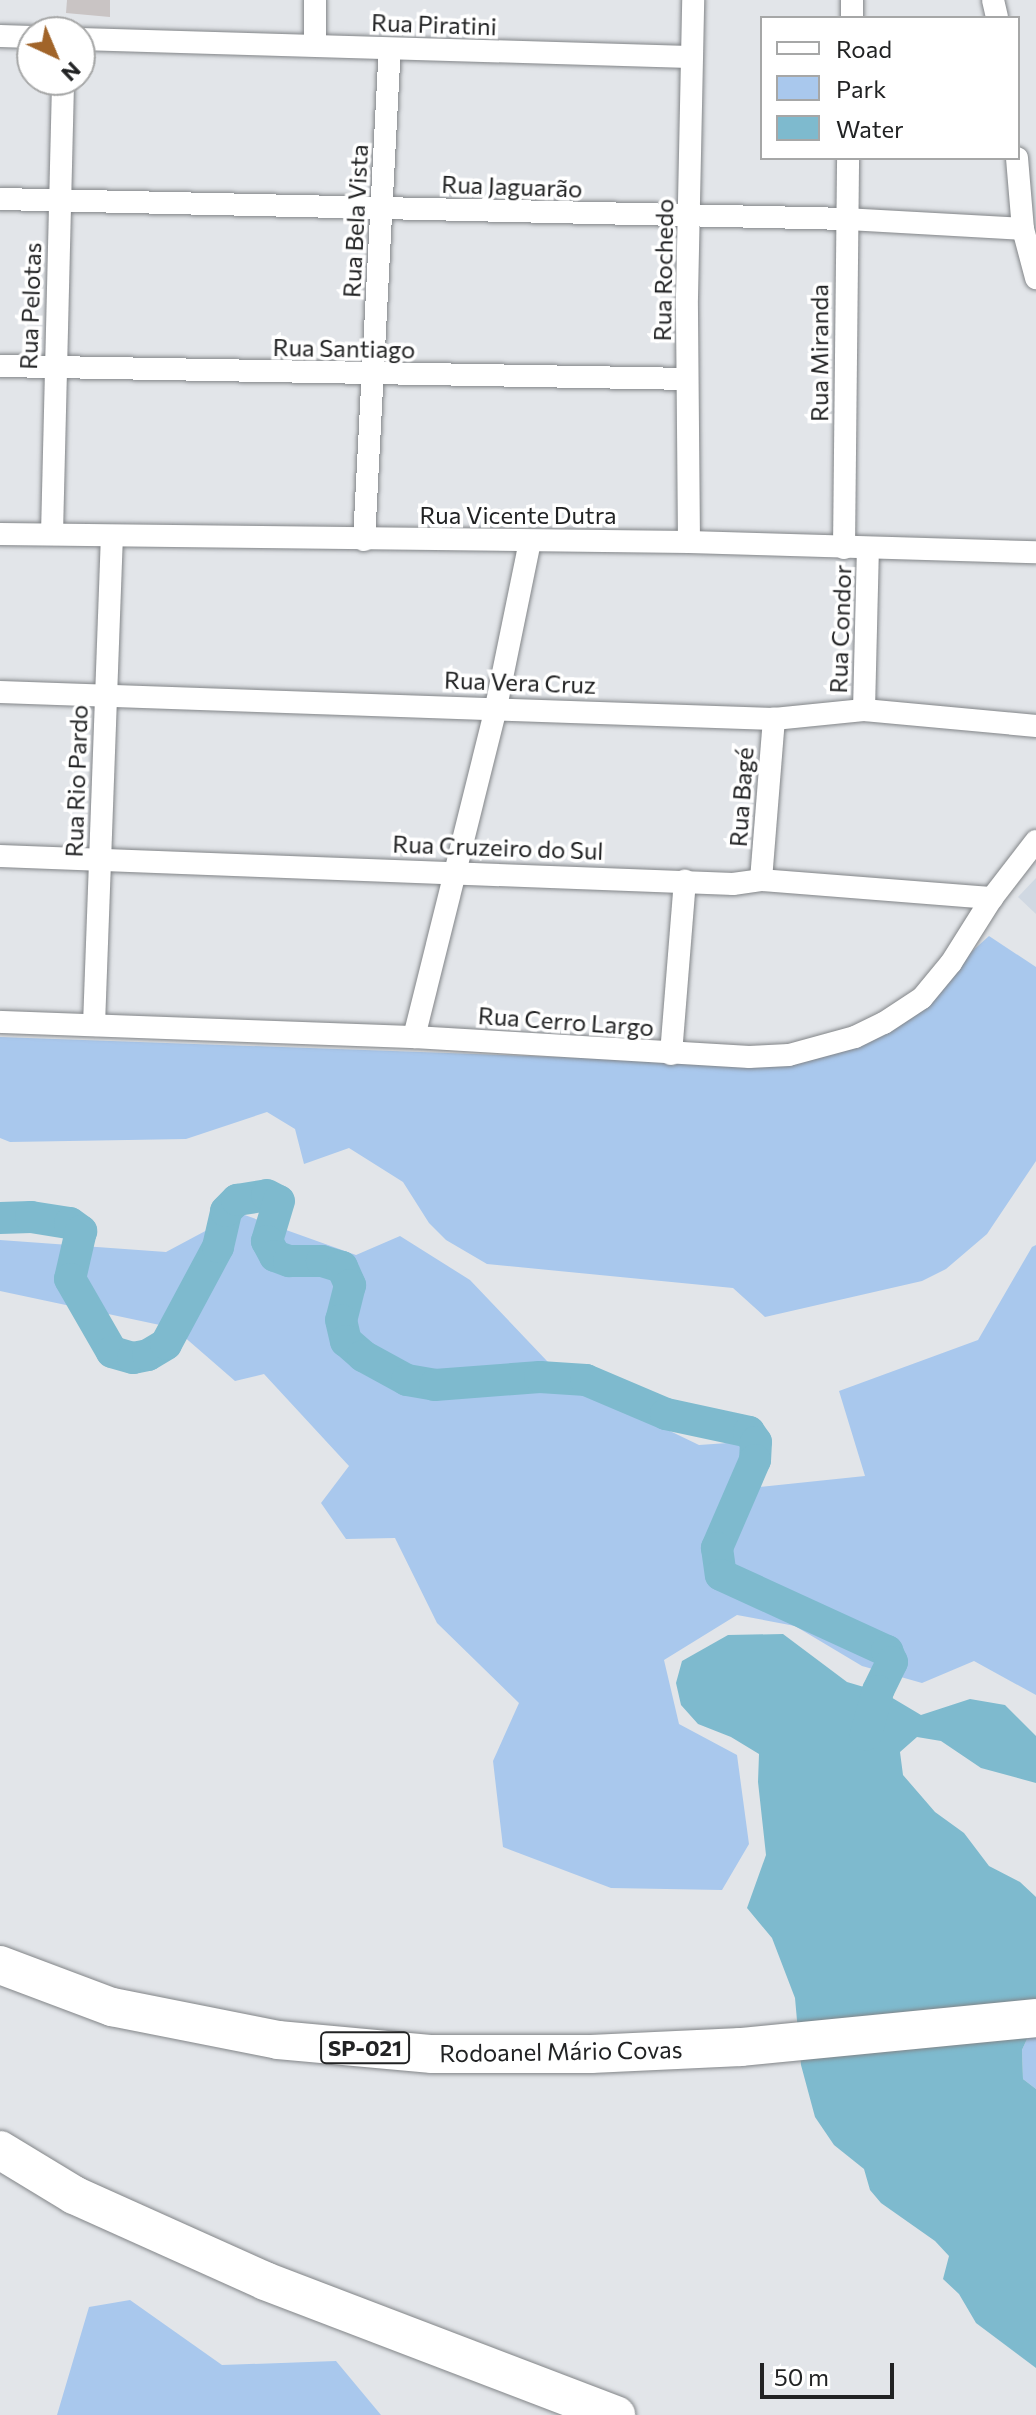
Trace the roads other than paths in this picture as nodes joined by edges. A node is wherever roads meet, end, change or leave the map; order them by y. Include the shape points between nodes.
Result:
1 (315, 0) edge
2 (693, 0) edge
3 (96, 39) edge
4 (315, 44) junction
5 (390, 50) junction
6 (690, 57) junction
7 (63, 96) edge
8 (848, 160) edge
9 (1017, 160) edge
10 (0, 199) edge
11 (60, 202) junction
12 (381, 208) junction
13 (690, 217) junction
14 (846, 219) junction
15 (1023, 229) junction
16 (1036, 278) edge
17 (0, 366) edge
18 (53, 368) junction
19 (372, 375) junction
20 (687, 379) junction
21 (0, 534) edge
22 (52, 534) junction
23 (112, 538) junction
24 (364, 540) junction
25 (530, 542) junction
26 (689, 542) junction
27 (844, 548) junction
28 (868, 549) junction
29 (1036, 552) edge
30 (0, 692) edge
31 (105, 693) junction
32 (496, 707) junction
33 (864, 710) junction
34 (774, 719) junction
35 (1036, 726) edge
36 (1036, 841) edge
37 (0, 856) edge
38 (100, 858) junction
39 (456, 872) junction
40 (761, 880) junction
41 (685, 881) junction
42 (992, 898) junction
43 (0, 1022) edge
44 (94, 1025) junction
45 (414, 1037) junction
46 (671, 1054) junction
47 (0, 1965) edge
48 (1036, 2018) edge
49 (0, 2150) edge
50 (616, 2415) edge

1 - 4 street
2 - 6 street, Rua Rochedo
3 - 4 street, Rua Piratini
4 - 5 street, Rua Piratini
5 - 6 street, Rua Piratini
5 - 12 street, Rua Bela Vista
6 - 13 street, Rua Rochedo
7 - 11 street, Rua Pelotas
8 - 14 street, Rua Miranda
9 - 15 street
10 - 11 street, Rua Jaguarão
11 - 12 street, Rua Jaguarão
11 - 18 street, Rua Pelotas
12 - 13 street, Rua Jaguarão
12 - 19 street, Rua Bela Vista
13 - 14 street, Rua Jaguarão
13 - 20 street, Rua Rochedo
14 - 15 street, Rua Jaguarão
14 - 27 street, Rua Miranda
15 - 16 street
17 - 18 street, Rua Santiago
18 - 19 street, Rua Santiago
18 - 22 street, Rua Pelotas
19 - 20 street, Rua Santiago
19 - 24 street, Rua Bela Vista
20 - 26 street, Rua Rochedo
21 - 22 street, Rua Vicente Dutra
22 - 23 street, Rua Vicente Dutra
23 - 24 street, Rua Vicente Dutra
23 - 31 street, Rua Rio Pardo
24 - 25 street, Rua Vicente Dutra
25 - 26 street, Rua Vicente Dutra
25 - 32 street
26 - 27 street, Rua Vicente Dutra
27 - 28 street, Rua Vicente Dutra
28 - 29 street, Rua Vicente Dutra
28 - 33 street, Rua Condor
30 - 31 street, Rua Vera Cruz
31 - 32 street, Rua Vera Cruz
31 - 38 street, Rua Rio Pardo
32 - 34 street, Rua Vera Cruz
32 - 39 street
33 - 34 street, Rua Vera Cruz
33 - 35 street, Rua Vera Cruz
34 - 40 street, Rua Bagé
36 - 42 street, Rua Cerro Largo
37 - 38 street, Rua Cruzeiro do Sul
38 - 39 street, Rua Cruzeiro do Sul
38 - 44 street, Rua Rio Pardo
39 - 41 street, Rua Cruzeiro do Sul
39 - 45 street
40 - 41 street, Rua Cruzeiro do Sul
40 - 42 street, Rua Cruzeiro do Sul
41 - 46 street
42 - 46 street, Rua Cerro Largo via 922,998 884,1023 831,1046 789,1055
43 - 44 street, Rua Cerro Largo
44 - 45 street, Rua Cerro Largo
45 - 46 street, Rua Cerro Largo
47 - 48 highway, Rodoanel Mário Covas / SP-021 via 112,2007 278,2040 432,2054 741,2047
49 - 50 highway via 74,2195 265,2281

